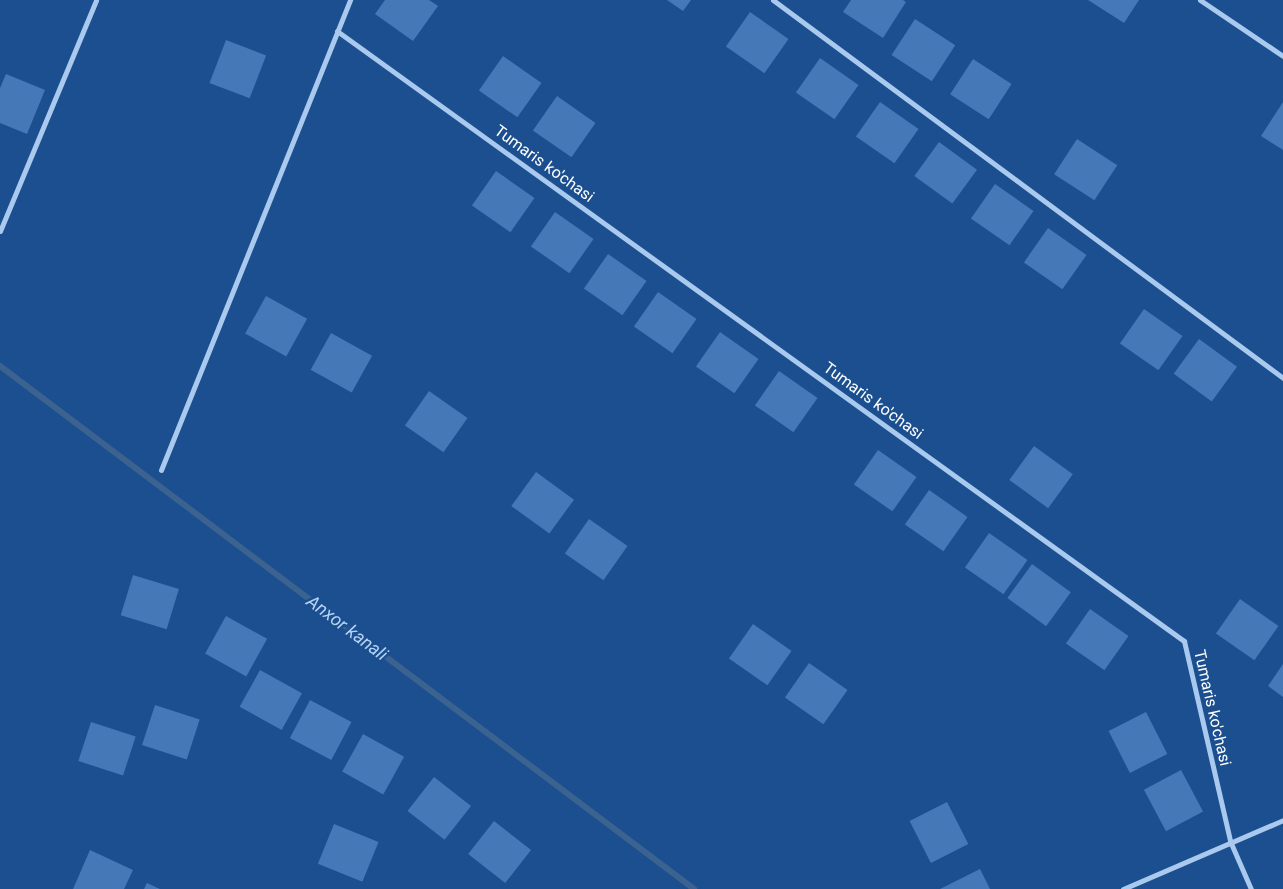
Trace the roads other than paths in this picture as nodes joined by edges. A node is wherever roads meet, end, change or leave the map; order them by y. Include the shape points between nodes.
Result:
1 (96, 0) edge
2 (350, 0) edge
3 (774, 0) edge
4 (1200, 0) edge
5 (337, 31) junction
6 (1283, 56) edge
7 (0, 231) edge
8 (1283, 378) edge
9 (161, 470) dead end
10 (1283, 820) edge
11 (1230, 841) junction
12 (1123, 889) edge
13 (1251, 889) edge

1 - 7 street
2 - 5 street
3 - 8 street
4 - 6 street
5 - 9 street
5 - 11 street, Tumaris ko'chasi via 1184,641
10 - 11 street
11 - 12 street
11 - 13 street, Tumaris ko'chasi

